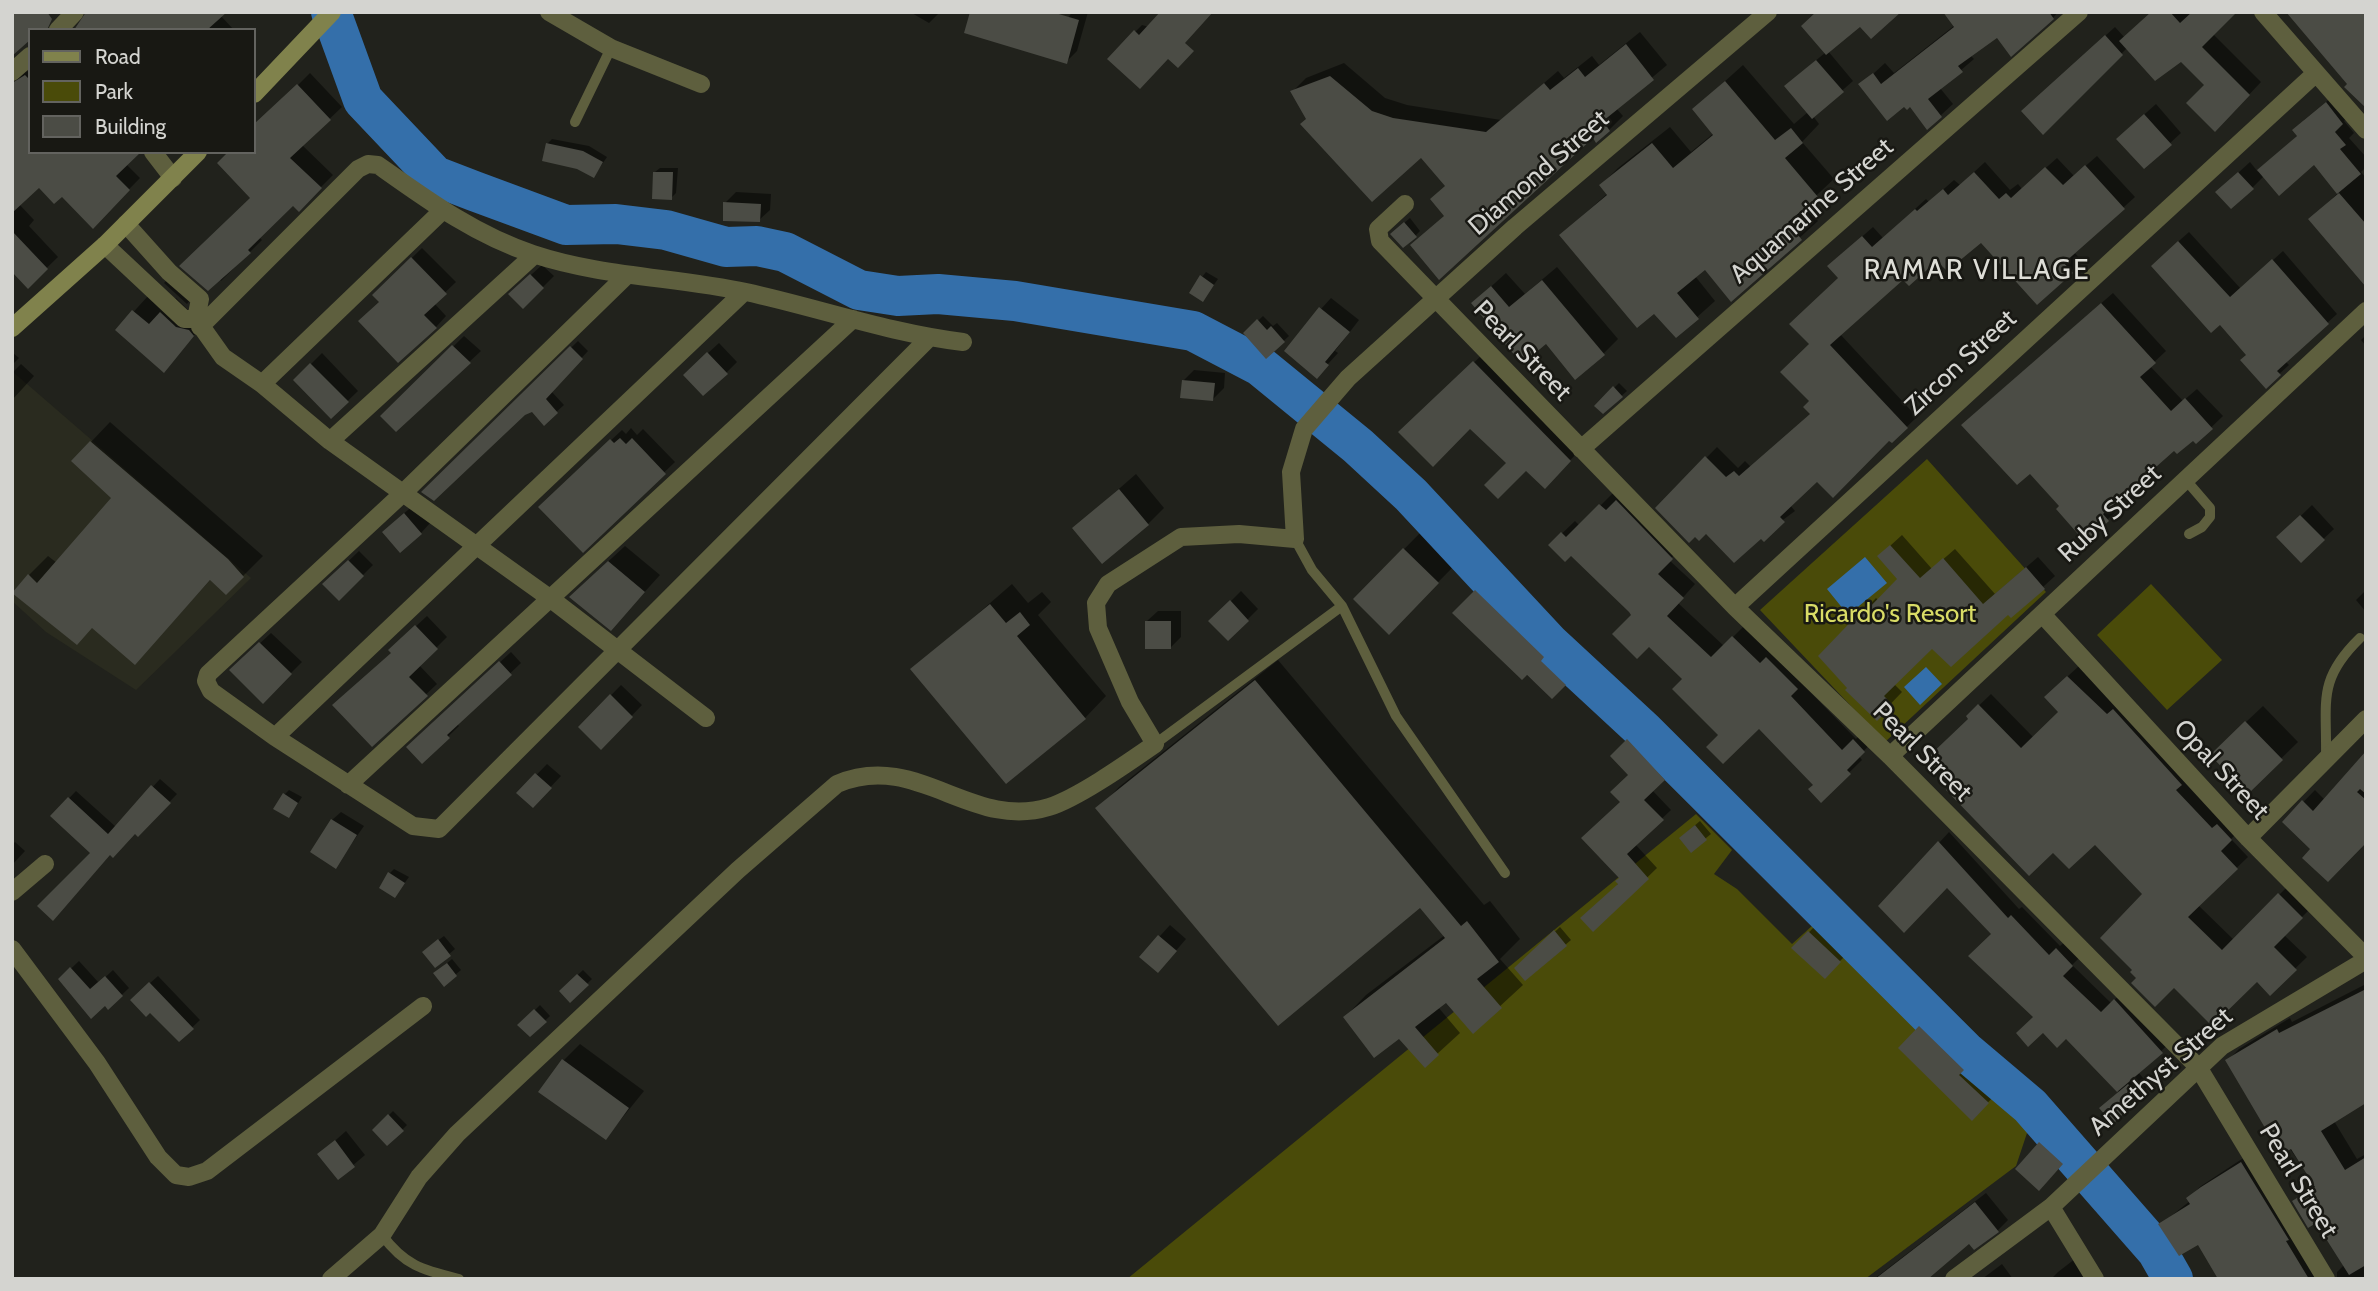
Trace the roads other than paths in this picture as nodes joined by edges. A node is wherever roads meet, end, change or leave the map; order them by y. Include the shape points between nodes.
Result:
1 (75, 12) edge
2 (332, 12) edge
3 (549, 12) edge
4 (1768, 12) edge
5 (2079, 12) edge
6 (2263, 12) edge
7 (60, 28) edge
8 (611, 48) junction
9 (28, 58) edge
10 (12, 72) edge
11 (2316, 73) junction
12 (701, 84) dead end
13 (256, 92) edge
14 (575, 122) dead end
15 (2366, 130) edge
16 (155, 154) edge
17 (196, 154) edge
18 (173, 178) junction
19 (1405, 204) dead end
20 (442, 211) junction
21 (125, 224) junction
22 (105, 245) junction
23 (534, 255) junction
24 (627, 275) junction
25 (744, 292) junction
26 (1434, 299) junction
27 (2366, 311) edge
28 (853, 319) junction
29 (198, 323) junction
30 (12, 328) edge
31 (929, 338) junction
32 (963, 342) dead end
33 (262, 384) junction
34 (330, 441) junction
35 (1581, 449) junction
36 (2185, 480) junction
37 (401, 495) junction
38 (2189, 534) dead end
39 (1295, 539) junction
40 (477, 548) junction
41 (551, 599) junction
42 (1342, 606) junction
43 (1735, 607) junction
44 (2042, 614) junction
45 (2360, 638) dead end
46 (618, 650) junction
47 (706, 718) dead end
48 (2366, 719) edge
49 (275, 737) junction
50 (1155, 744) junction
51 (1890, 756) junction
52 (2326, 756) junction
53 (348, 785) junction
54 (2248, 838) junction
55 (45, 864) dead end
56 (1505, 873) dead end
57 (12, 892) edge
58 (12, 949) edge
59 (2366, 959) edge
60 (423, 1006) dead end
61 (2198, 1067) junction
62 (2051, 1207) junction
63 (382, 1235) junction
64 (331, 1279) edge
65 (459, 1279) edge
66 (1954, 1279) edge
67 (2095, 1279) edge
68 (2326, 1279) edge

1 - 7 street
2 - 13 street
3 - 8 street
4 - 26 street, Diamond Street
5 - 35 street, Aquamarine Street
6 - 11 street
8 - 12 street
8 - 14 lane
9 - 10 street
11 - 15 street
11 - 43 street, Zircon Street
16 - 18 street
17 - 18 street
18 - 21 street
19 - 26 street, Pearl Street via 1378,229 1378,237
20 - 23 street
20 - 29 street via 378,165 368,164
20 - 33 street
21 - 22 street
21 - 29 street via 200,299
22 - 29 street via 184,319
22 - 30 street
23 - 24 street
23 - 34 street
24 - 25 street
24 - 37 street
25 - 28 street
25 - 40 street
26 - 35 street, Pearl Street
26 - 39 street, Diamond Street via 1348,378 1304,429 1291,472
27 - 36 street, Ruby Street
28 - 31 street
28 - 41 street
29 - 33 street via 223,356
31 - 32 street
31 - 46 street
33 - 34 street
34 - 37 street
35 - 43 street, Pearl Street
36 - 38 lane via 2210,508 2202,527
36 - 44 street, Ruby Street
37 - 40 street
37 - 49 street via 208,674 211,691
39 - 42 lane via 1312,570
39 - 50 street via 1239,534 1181,537 1108,584 1096,603 1098,628 1130,702
40 - 41 street
40 - 49 street
41 - 46 street
41 - 53 street
42 - 50 lane
42 - 56 lane via 1396,716
43 - 51 street, Pearl Street
44 - 51 street, Ruby Street
44 - 54 street, Opal Street
45 - 52 lane via 2342,655 2326,684
46 - 47 street
46 - 53 street via 439,829 412,827
48 - 52 street
49 - 53 street
50 - 63 street via 1061,801 1036,809 988,808 908,777 881,773 837,784 738,870 457,1134 419,1177
51 - 61 street, Pearl Street
52 - 54 street
54 - 59 street, Opal Street
55 - 57 street
58 - 60 street via 97,1063 158,1157 176,1175 189,1177 207,1171
59 - 61 street, Amethyst Street via 2253,1024
61 - 62 street, Amethyst Street
61 - 68 street, Pearl Street
62 - 66 street, Amethyst Street
62 - 67 street
63 - 64 street
63 - 65 lane via 395,1253 419,1269

